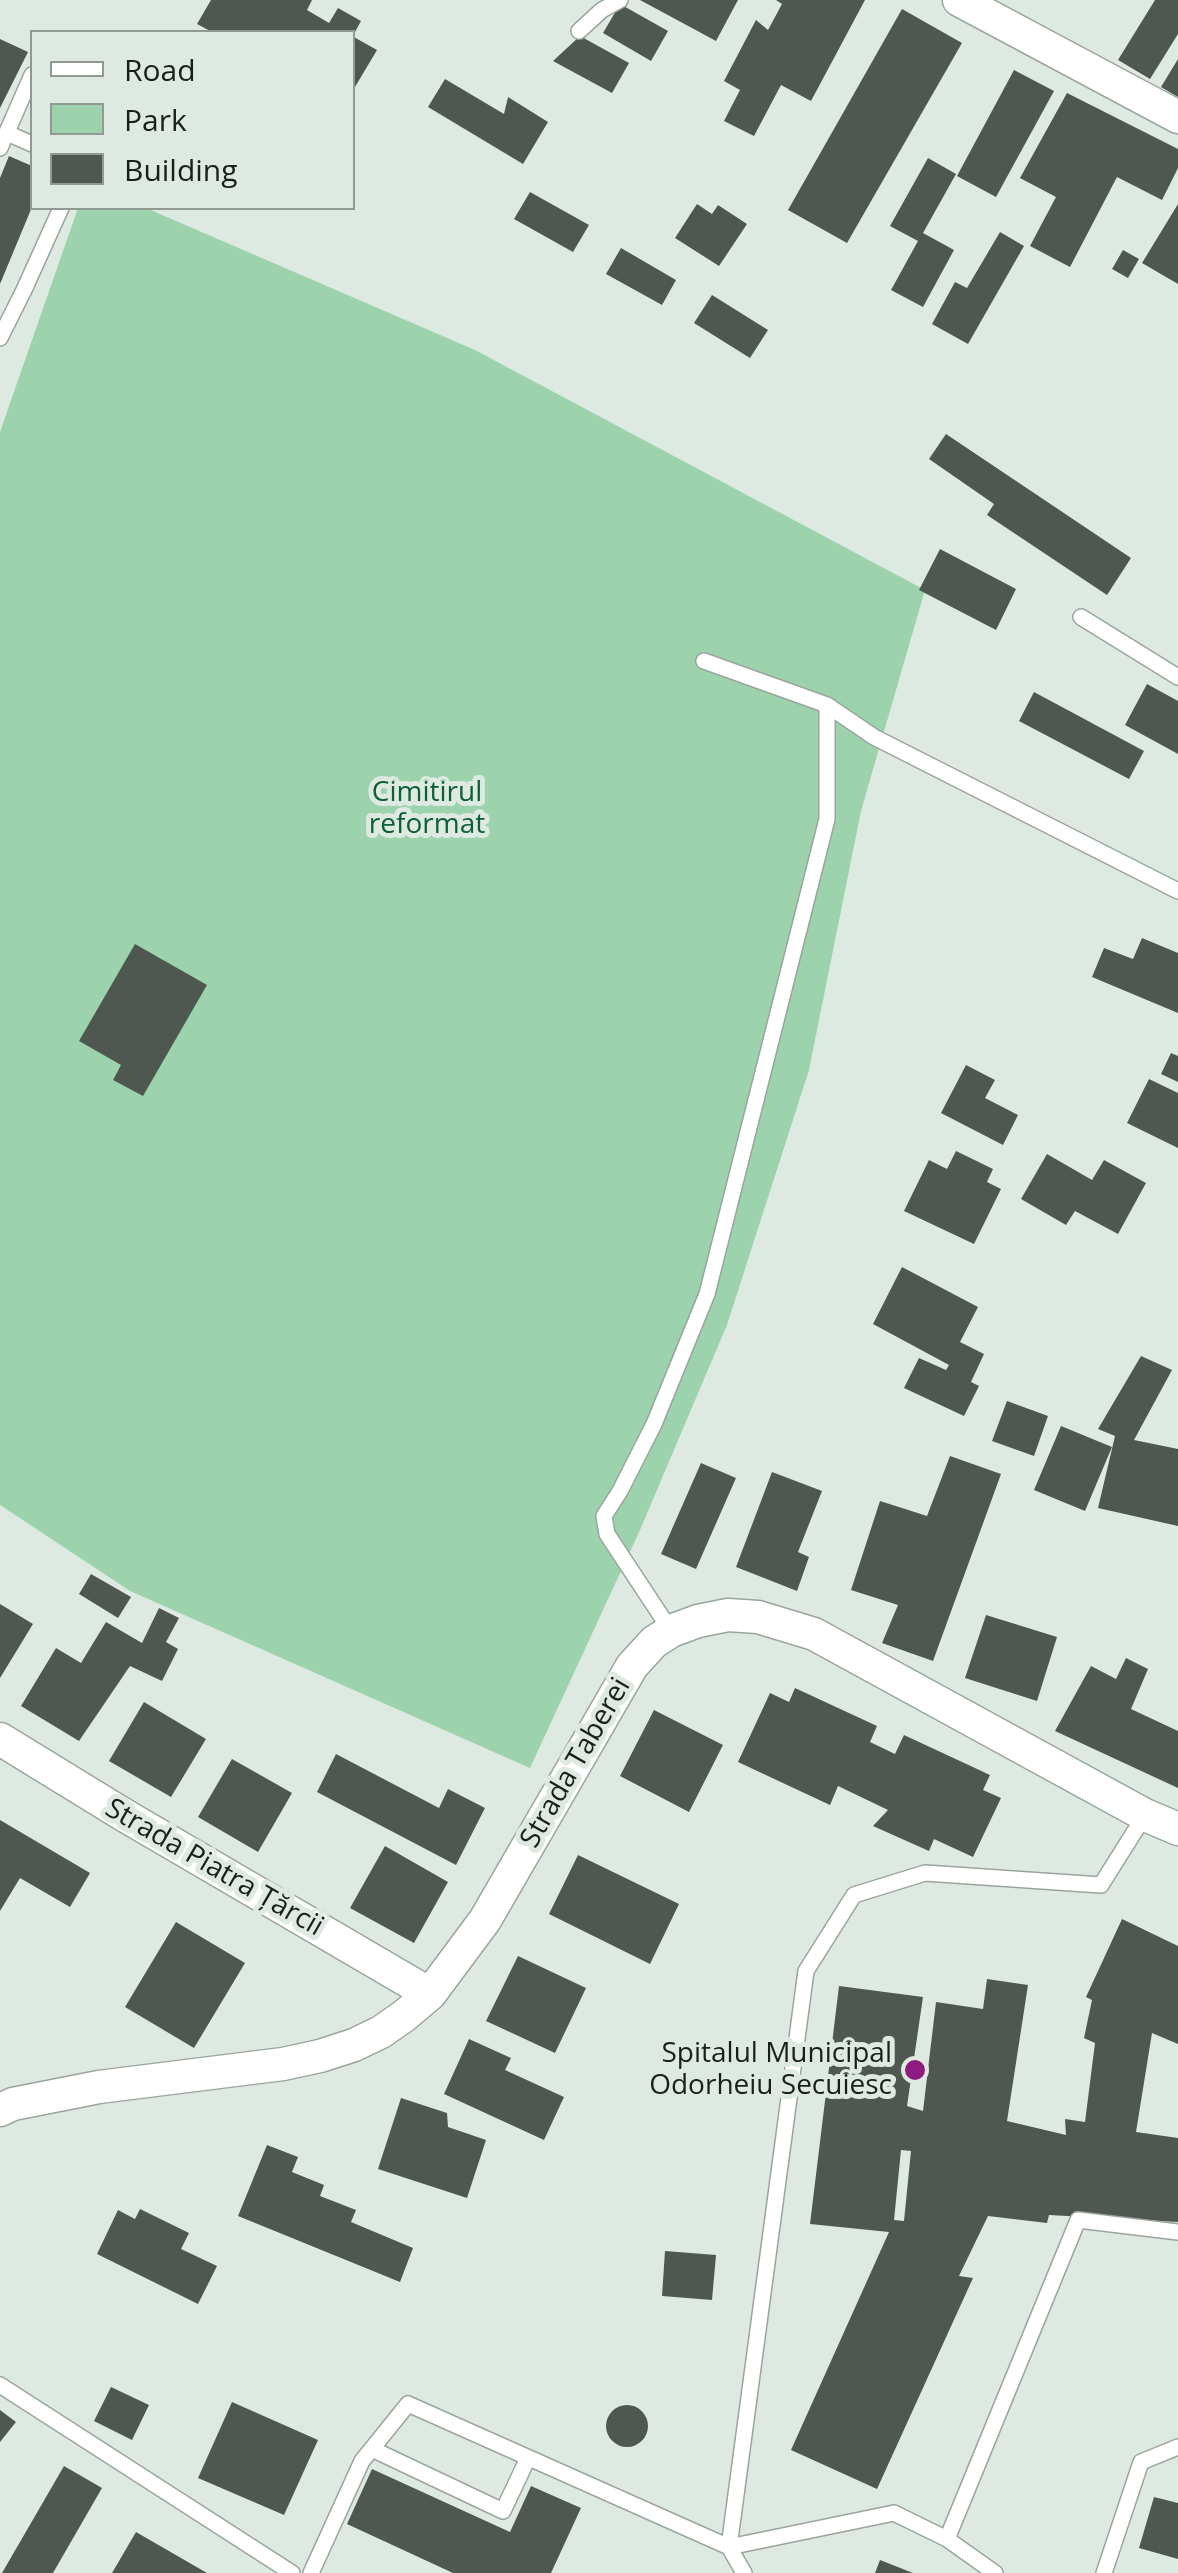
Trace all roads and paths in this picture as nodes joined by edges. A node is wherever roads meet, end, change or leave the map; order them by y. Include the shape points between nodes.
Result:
1 (620, 0) edge
2 (958, 0) edge
3 (580, 31) dead end
4 (30, 80) edge
5 (1178, 117) edge
6 (4, 140) edge
7 (30, 144) edge
8 (59, 210) edge
9 (0, 338) edge
10 (1081, 617) dead end
11 (704, 661) dead end
12 (1178, 677) edge
13 (827, 705) junction
14 (1178, 891) edge
15 (672, 1631) junction
16 (0, 1739) edge
17 (1146, 1815) junction
18 (1178, 1828) edge
19 (430, 1994) junction
20 (0, 2110) edge
21 (1178, 2232) edge
22 (0, 2386) edge
23 (1178, 2448) edge
24 (372, 2449) junction
25 (528, 2458) junction
26 (947, 2539) junction
27 (729, 2547) junction
28 (292, 2573) edge
29 (311, 2573) edge
30 (744, 2573) edge
31 (995, 2573) edge
32 (1104, 2573) edge

1 - 3 lane
2 - 5 street
4 - 6 lane
6 - 7 lane
8 - 9 lane
10 - 12 lane
11 - 13 lane
13 - 14 lane via 874,737
13 - 15 lane via 827,819 708,1294 654,1424 604,1516 607,1534
15 - 17 street, Strada Taberei via 728,1615 814,1634
15 - 19 street, Strada Taberei via 632,1666 485,1920
16 - 19 street, Strada Piatra Țărcii
17 - 18 street, Strada Taberei
17 - 27 lane via 1102,1885 925,1873 854,1894 806,1971
19 - 20 street, Strada Taberei via 380,2032 320,2056 98,2087
21 - 26 lane via 1078,2220
22 - 28 lane
23 - 32 lane via 1142,2462
24 - 25 lane via 408,2404
24 - 25 lane via 503,2511
24 - 29 lane
25 - 27 lane
26 - 27 lane via 894,2514
26 - 31 lane
27 - 30 lane

